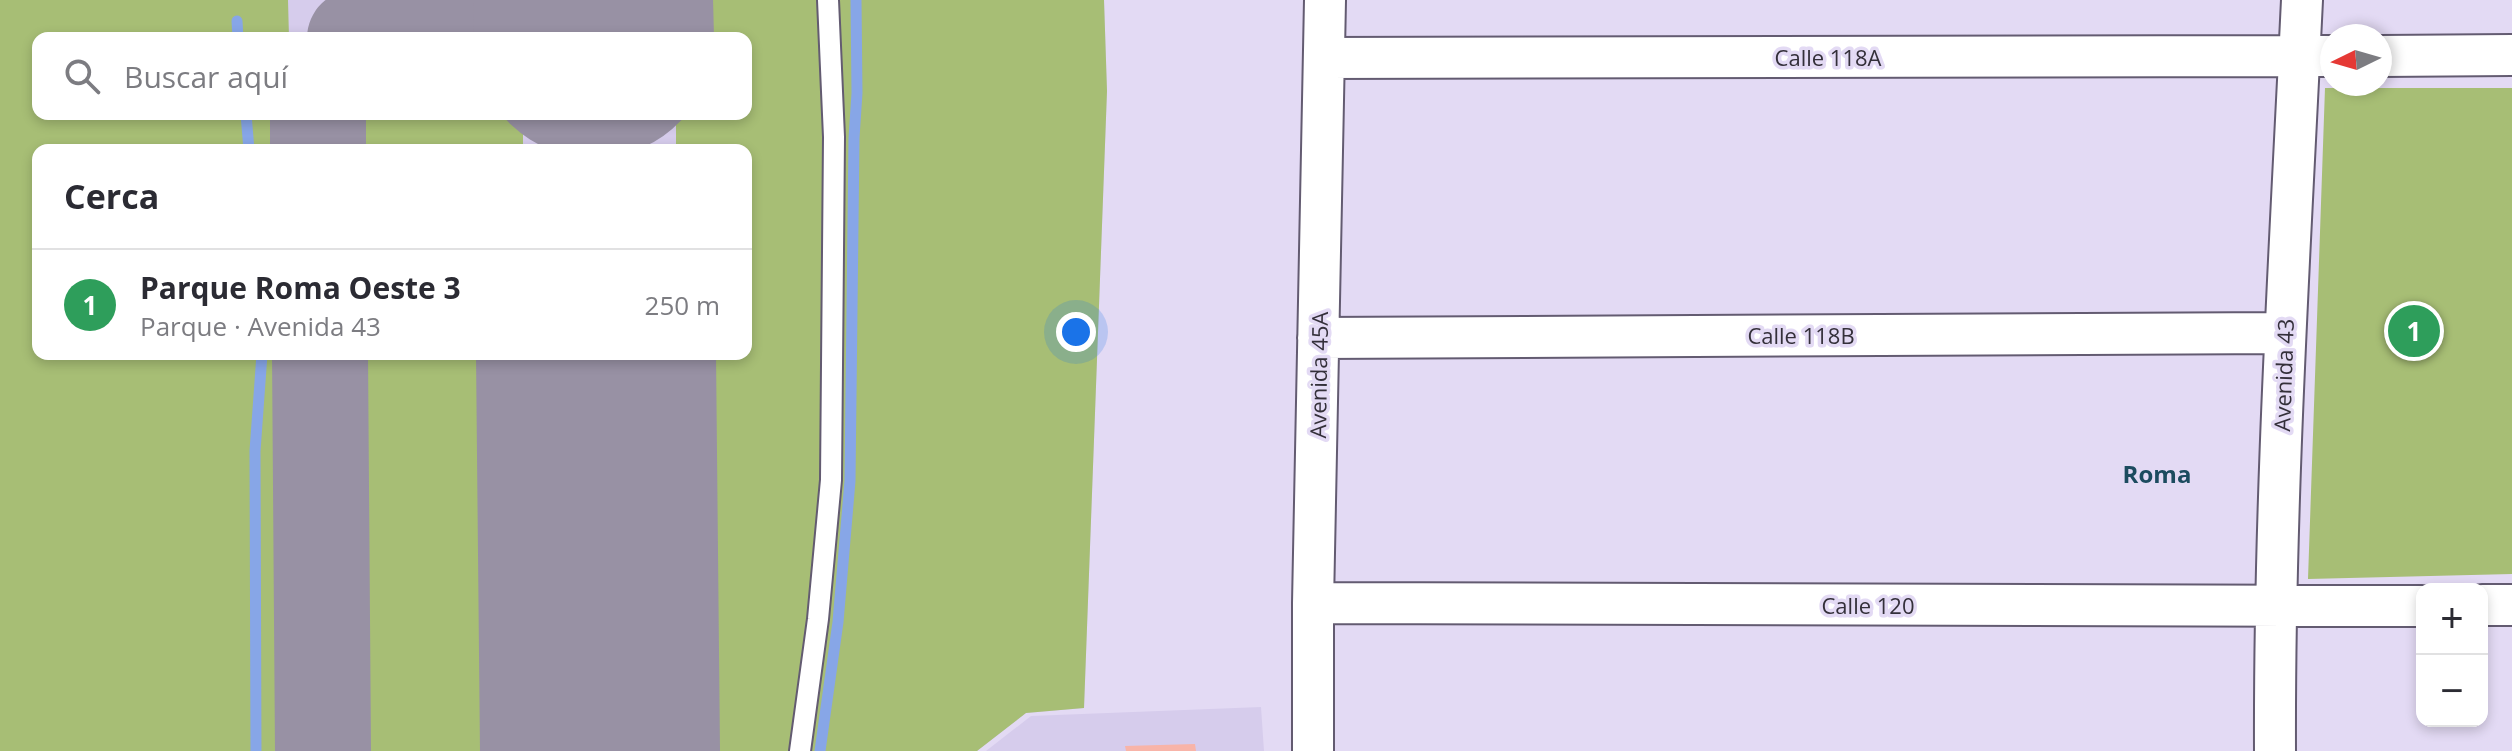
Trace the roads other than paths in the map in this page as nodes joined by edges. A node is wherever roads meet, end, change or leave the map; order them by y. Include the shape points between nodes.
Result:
1 (828, 0) edge
2 (1325, 0) edge
3 (2302, 0) edge
4 (2512, 55) edge
5 (2316, 56) edge
6 (2392, 56) edge
7 (1324, 58) junction
8 (2285, 333) junction
9 (1318, 338) junction
10 (1313, 603) junction
11 (2488, 605) edge
12 (2512, 605) edge
13 (2275, 606) junction
14 (2416, 606) edge
15 (800, 751) edge
16 (1313, 751) edge
17 (2275, 751) edge

1 - 15 lane via 834,137 831,480
2 - 7 street, Avenida 45A
3 - 5 street, Avenida 43
4 - 6 street
5 - 7 street, Calle 118A
5 - 8 street, Avenida 43
7 - 9 street, Avenida 45A
8 - 9 street, Calle 118B
8 - 13 street, Avenida 43
9 - 10 street, Avenida 45A
10 - 13 street, Calle 120
10 - 16 street, Avenida 45A
11 - 12 street
13 - 14 street, Calle 120
13 - 17 street, Avenida 43

